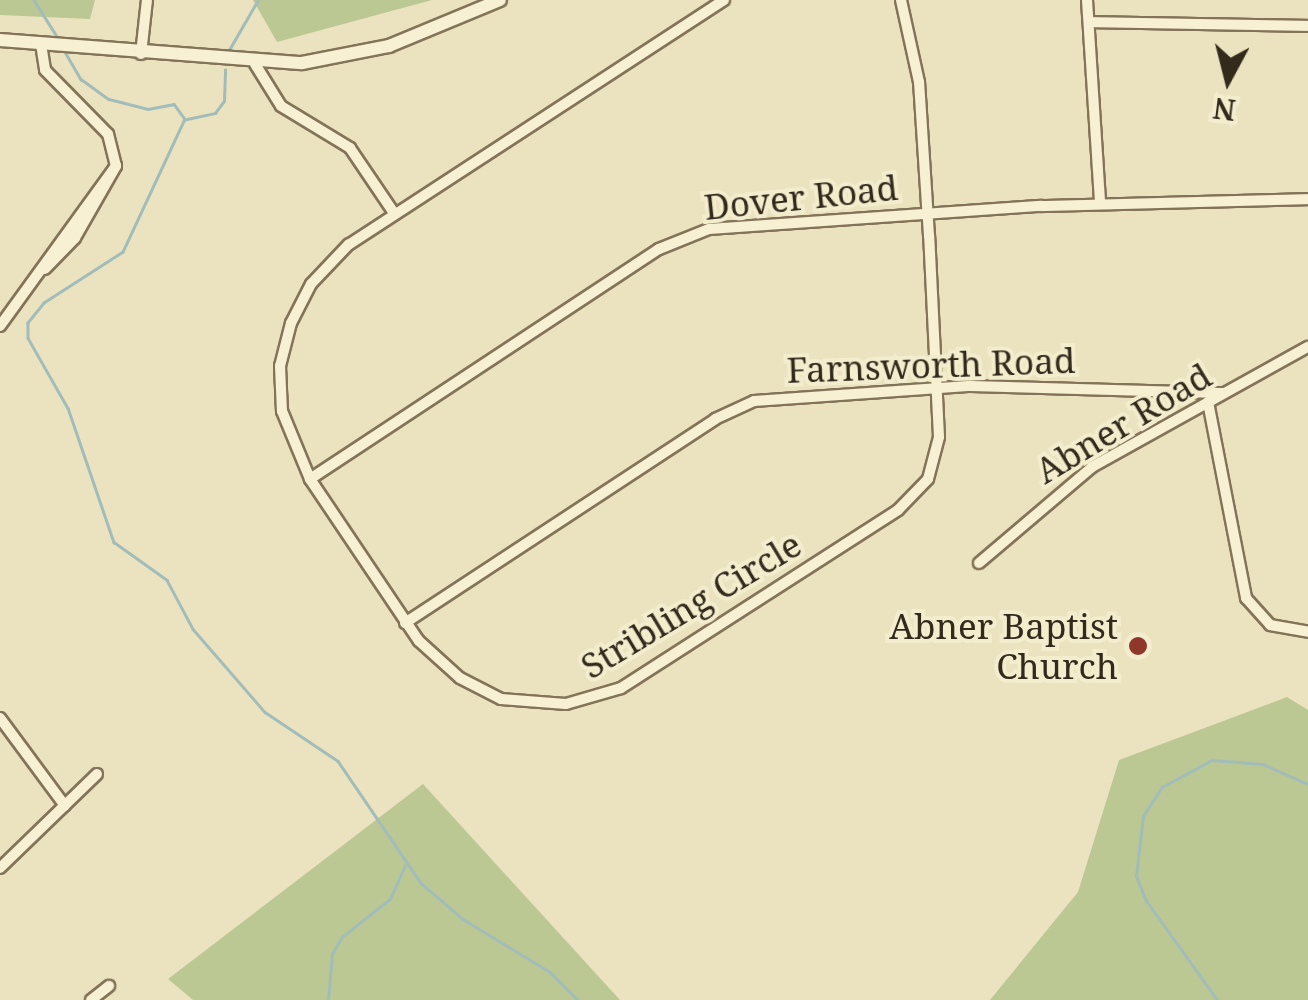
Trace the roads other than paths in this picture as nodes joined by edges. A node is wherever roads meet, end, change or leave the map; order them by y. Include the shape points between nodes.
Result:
1 (147, 0) edge
2 (500, 0) edge
3 (724, 0) edge
4 (900, 0) edge
5 (1087, 0) edge
6 (1088, 22) junction
7 (1308, 26) edge
8 (0, 40) edge
9 (43, 44) junction
10 (141, 54) junction
11 (255, 64) junction
12 (1308, 199) edge
13 (1100, 203) junction
14 (928, 212) junction
15 (394, 213) junction
16 (0, 326) edge
17 (1308, 347) edge
18 (936, 387) junction
19 (1224, 393) junction
20 (1208, 402) junction
21 (310, 478) junction
22 (979, 563) dead end
23 (405, 623) junction
24 (1308, 632) edge
25 (0, 718) edge
26 (97, 774) dead end
27 (65, 806) junction
28 (0, 868) edge
29 (108, 986) dead end
30 (91, 1000) edge

1 - 10 street
2 - 11 street via 389,46 324,60
3 - 15 street, Stribling Circle
4 - 14 street, Stribling Circle via 919,82
5 - 6 street
6 - 7 street
6 - 13 street
8 - 9 street
9 - 10 street
9 - 16 street via 45,70 108,134 116,166
10 - 11 street
11 - 15 street via 281,106 350,148
12 - 13 street, Dover Road
13 - 14 street, Dover Road
14 - 18 street, Stribling Circle
14 - 21 street, Dover Road via 744,224 670,243
15 - 21 street, Stribling Circle via 325,266 291,323 280,400
17 - 19 street, Abner Road
18 - 19 street, Farnsworth Road
18 - 23 street, Farnsworth Road via 774,396 734,409
18 - 23 street, Stribling Circle via 938,452 910,501 620,688 566,704 501,698 445,666
19 - 20 street, Abner Road
20 - 22 street, Abner Road via 1092,466
20 - 24 street via 1246,598 1270,625
21 - 23 street, Stribling Circle
25 - 27 street
26 - 27 street
27 - 28 street
29 - 30 street

